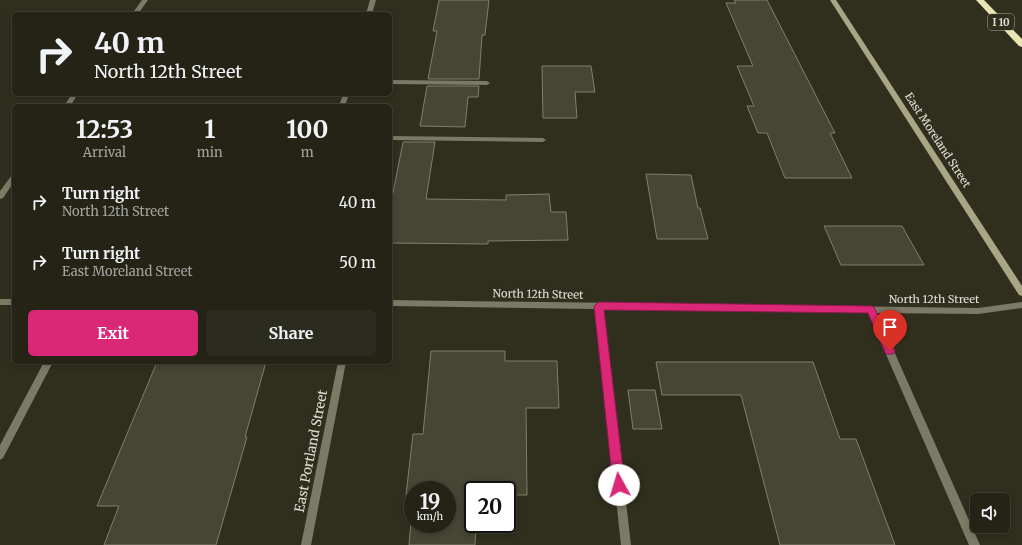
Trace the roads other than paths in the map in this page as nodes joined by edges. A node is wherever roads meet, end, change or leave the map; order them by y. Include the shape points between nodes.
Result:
1 (145, 0) edge
2 (373, 0) edge
3 (833, 0) edge
4 (980, 0) edge
5 (136, 12) edge
6 (370, 12) edge
7 (1022, 44) edge
8 (392, 82) edge
9 (487, 83) dead end
10 (392, 138) edge
11 (543, 140) dead end
12 (12, 180) edge
13 (0, 196) edge
14 (1022, 293) edge
15 (0, 302) edge
16 (12, 302) edge
17 (392, 303) edge
18 (1022, 305) edge
19 (599, 306) junction
20 (871, 310) junction
21 (48, 364) edge
22 (342, 364) edge
23 (0, 455) edge
24 (306, 545) edge
25 (626, 545) edge
26 (975, 545) edge

1 - 5 street
2 - 6 street
3 - 14 street, East Moreland Street
4 - 7 highway, I 10
8 - 9 street
10 - 11 street
12 - 13 street
15 - 16 street
17 - 19 street, North 12th Street
18 - 20 street, North 12th Street via 978,311
19 - 20 street, North 12th Street
19 - 25 street
20 - 26 street
21 - 23 street
22 - 24 street, East Portland Street

